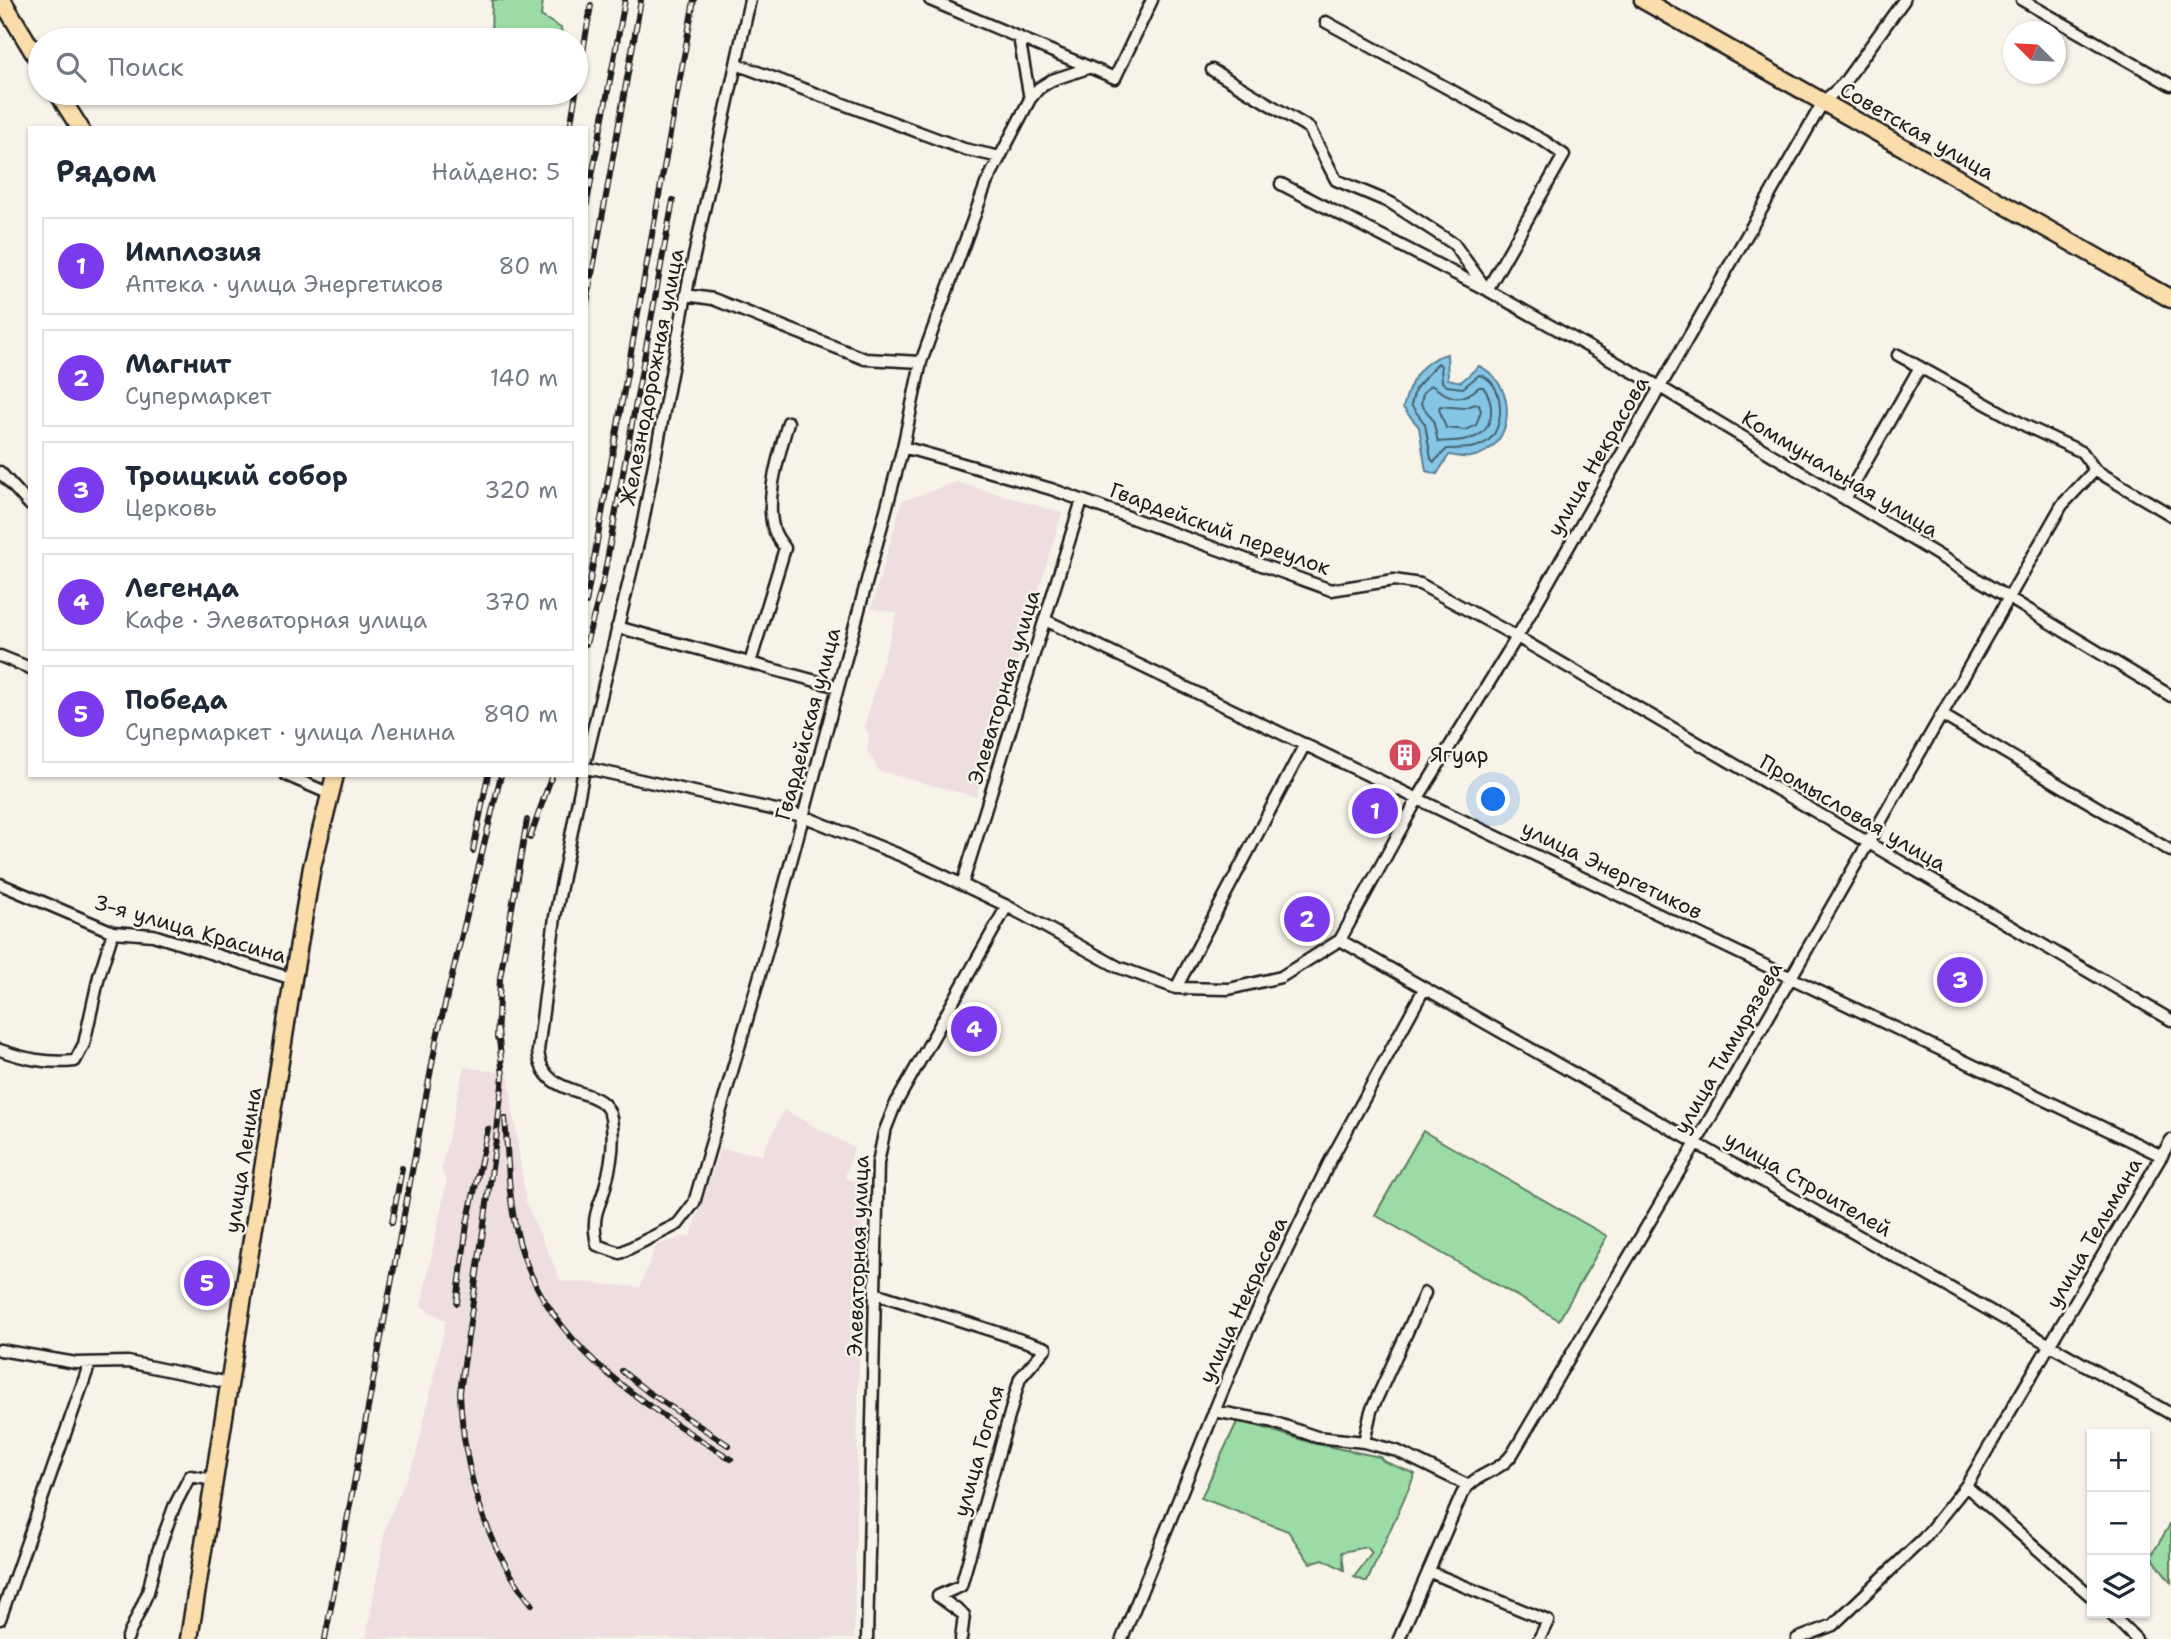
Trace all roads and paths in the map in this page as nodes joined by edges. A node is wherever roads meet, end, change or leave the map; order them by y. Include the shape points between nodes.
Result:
1 (2, 0) edge
2 (750, 0) edge
3 (930, 0) edge
4 (1152, 0) edge
5 (1643, 0) edge
6 (1904, 0) edge
7 (2022, 0) edge
8 (1326, 22) dead end
9 (1019, 37) junction
10 (28, 43) edge
11 (737, 64) junction
12 (1088, 68) junction
13 (1212, 70) dead end
14 (2171, 85) edge
15 (1030, 99) junction
16 (1823, 102) junction
17 (66, 105) edge
18 (79, 126) edge
19 (1000, 157) junction
20 (1281, 184) dead end
21 (1486, 290) junction
22 (686, 295) junction
23 (2171, 299) edge
24 (1898, 355) dead end
25 (921, 362) junction
26 (1920, 367) junction
27 (1660, 387) junction
28 (788, 422) dead end
29 (903, 447) junction
30 (2095, 470) junction
31 (0, 472) edge
32 (1845, 499) junction
33 (1082, 500) junction
34 (28, 503) edge
35 (2171, 515) edge
36 (2009, 598) junction
37 (1045, 620) junction
38 (617, 626) junction
39 (1517, 637) junction
40 (0, 656) edge
41 (750, 663) junction
42 (28, 666) edge
43 (838, 687) junction
44 (2171, 696) edge
45 (1942, 715) junction
46 (1305, 744) junction
47 (588, 751) edge
48 (588, 768) edge
49 (291, 777) edge
50 (334, 777) edge
51 (583, 777) edge
52 (330, 794) junction
53 (1418, 798) junction
54 (803, 816) junction
55 (1868, 844) junction
56 (2171, 850) edge
57 (0, 884) edge
58 (962, 884) junction
59 (1007, 905) junction
60 (113, 932) junction
61 (1339, 940) junction
62 (1791, 978) junction
63 (293, 979) junction
64 (1176, 988) junction
65 (1424, 989) junction
66 (2171, 1020) edge
67 (0, 1050) edge
68 (2171, 1140) edge
69 (1696, 1143) junction
70 (2162, 1156) junction
71 (875, 1293) junction
72 (1425, 1293) dead end
73 (2051, 1345) junction
74 (0, 1350) edge
75 (90, 1363) junction
76 (229, 1383) junction
77 (1214, 1411) junction
78 (2171, 1414) edge
79 (1364, 1442) junction
80 (214, 1480) junction
81 (1467, 1485) junction
82 (1966, 1486) junction
83 (1430, 1572) junction
84 (2087, 1593) edge
85 (2115, 1618) edge
86 (0, 1619) edge
87 (127, 1639) edge
88 (189, 1639) edge
89 (867, 1639) edge
90 (961, 1639) edge
91 (1122, 1639) edge
92 (1399, 1639) edge
93 (1539, 1639) edge
94 (1797, 1639) edge
95 (2136, 1639) edge

1 - 10 main road
2 - 11 street, Железнодорожная улица
3 - 9 street
4 - 12 street, Гвардейская улица via 1115,78
5 - 16 main road, Советская улица
6 - 16 street, улица Некрасова via 1843,84
7 - 14 street
8 - 21 street via 1564,155
9 - 12 street
9 - 15 street
11 - 19 street via 964,149
11 - 22 street, Железнодорожная улица
12 - 15 street, Гвардейская улица via 1052,80
13 - 21 street, Коммунальная улица via 1309,128 1336,180 1391,203 1454,244
15 - 19 street, Гвардейская улица
16 - 23 main road, Советская улица
16 - 27 street, улица Некрасова
17 - 18 main road
19 - 25 street, Гвардейская улица
20 - 21 street, Коммунальная улица
21 - 27 street, Коммунальная улица
22 - 25 street via 713,299 865,359
22 - 38 street, Железнодорожная улица via 642,527
24 - 26 street
25 - 29 street, Гвардейская улица
26 - 30 street via 2082,452
26 - 32 street
27 - 32 street, Коммунальная улица
27 - 39 street, улица Некрасова
28 - 41 street via 771,512 774,531 785,548
29 - 33 street, Гвардейский переулок
29 - 43 street, Гвардейская улица
30 - 35 street
30 - 36 street, улица Тимирязева via 2062,505
31 - 34 street
32 - 36 street, Коммунальная улица
33 - 37 street, Элеваторная улица
33 - 39 street, Гвардейский переулок via 1331,590 1394,580 1420,584
36 - 44 street, Коммунальная улица
36 - 45 street, улица Тимирязева
37 - 46 street, улица Энергетиков
37 - 58 street, Элеваторная улица
38 - 41 street
38 - 47 street, Железнодорожная улица
39 - 53 street, улица Некрасова
39 - 55 street, Промысловая улица
40 - 42 street
41 - 43 street
43 - 54 street, Гвардейская улица
45 - 55 street, улица Тимирязева
45 - 56 street
46 - 53 street, улица Энергетиков
46 - 64 street
48 - 54 street
49 - 52 street
50 - 52 main road, улица Ленина
51 - 54 street, Гвардейская улица via 555,917 539,1066 566,1090 590,1095 606,1105 611,1116 612,1160 594,1224 597,1245 620,1253 678,1224 694,1203
52 - 63 main road, улица Ленина
53 - 61 street, улица Некрасова
53 - 62 street, улица Энергетиков
54 - 58 street
55 - 62 street, улица Тимирязева
55 - 66 street, Промысловая улица
57 - 60 street, 3-я улица Красина
58 - 59 street
59 - 64 street via 1118,967
59 - 71 street, Элеваторная улица via 914,1069 884,1133 878,1163
60 - 63 street, 3-я улица Красина via 153,935
60 - 67 street via 84,1044 75,1061 27,1060
61 - 64 street via 1281,977 1229,989
61 - 65 street, улица Строителей
62 - 69 street, улица Тимирязева
62 - 70 street, улица Энергетиков
63 - 76 main road, улица Ленина
65 - 69 street, улица Строителей
65 - 77 street, улица Некрасова via 1329,1163
68 - 70 street, улица Тельмана
69 - 73 street, улица Строителей
69 - 81 street, улица Тимирязева via 1505,1465
70 - 73 street, улица Тельмана
71 - 89 street, Элеваторная улица
71 - 90 street, улица Гоголя via 1046,1348 1020,1378 961,1587 938,1596 964,1615
72 - 79 street via 1371,1410
73 - 78 street, улица Строителей
73 - 82 street, улица Тельмана
74 - 75 street
75 - 76 street via 128,1362
75 - 86 street
76 - 80 main road, улица Ленина
77 - 79 street via 1270,1421 1317,1437
77 - 91 street, улица Некрасова
79 - 81 street via 1397,1451
80 - 87 street via 190,1476 174,1507 148,1592
80 - 88 main road, улица Ленина
81 - 83 street
82 - 84 street
82 - 94 street via 1924,1538 1833,1625
83 - 92 street
83 - 93 street via 1548,1622
85 - 95 street

